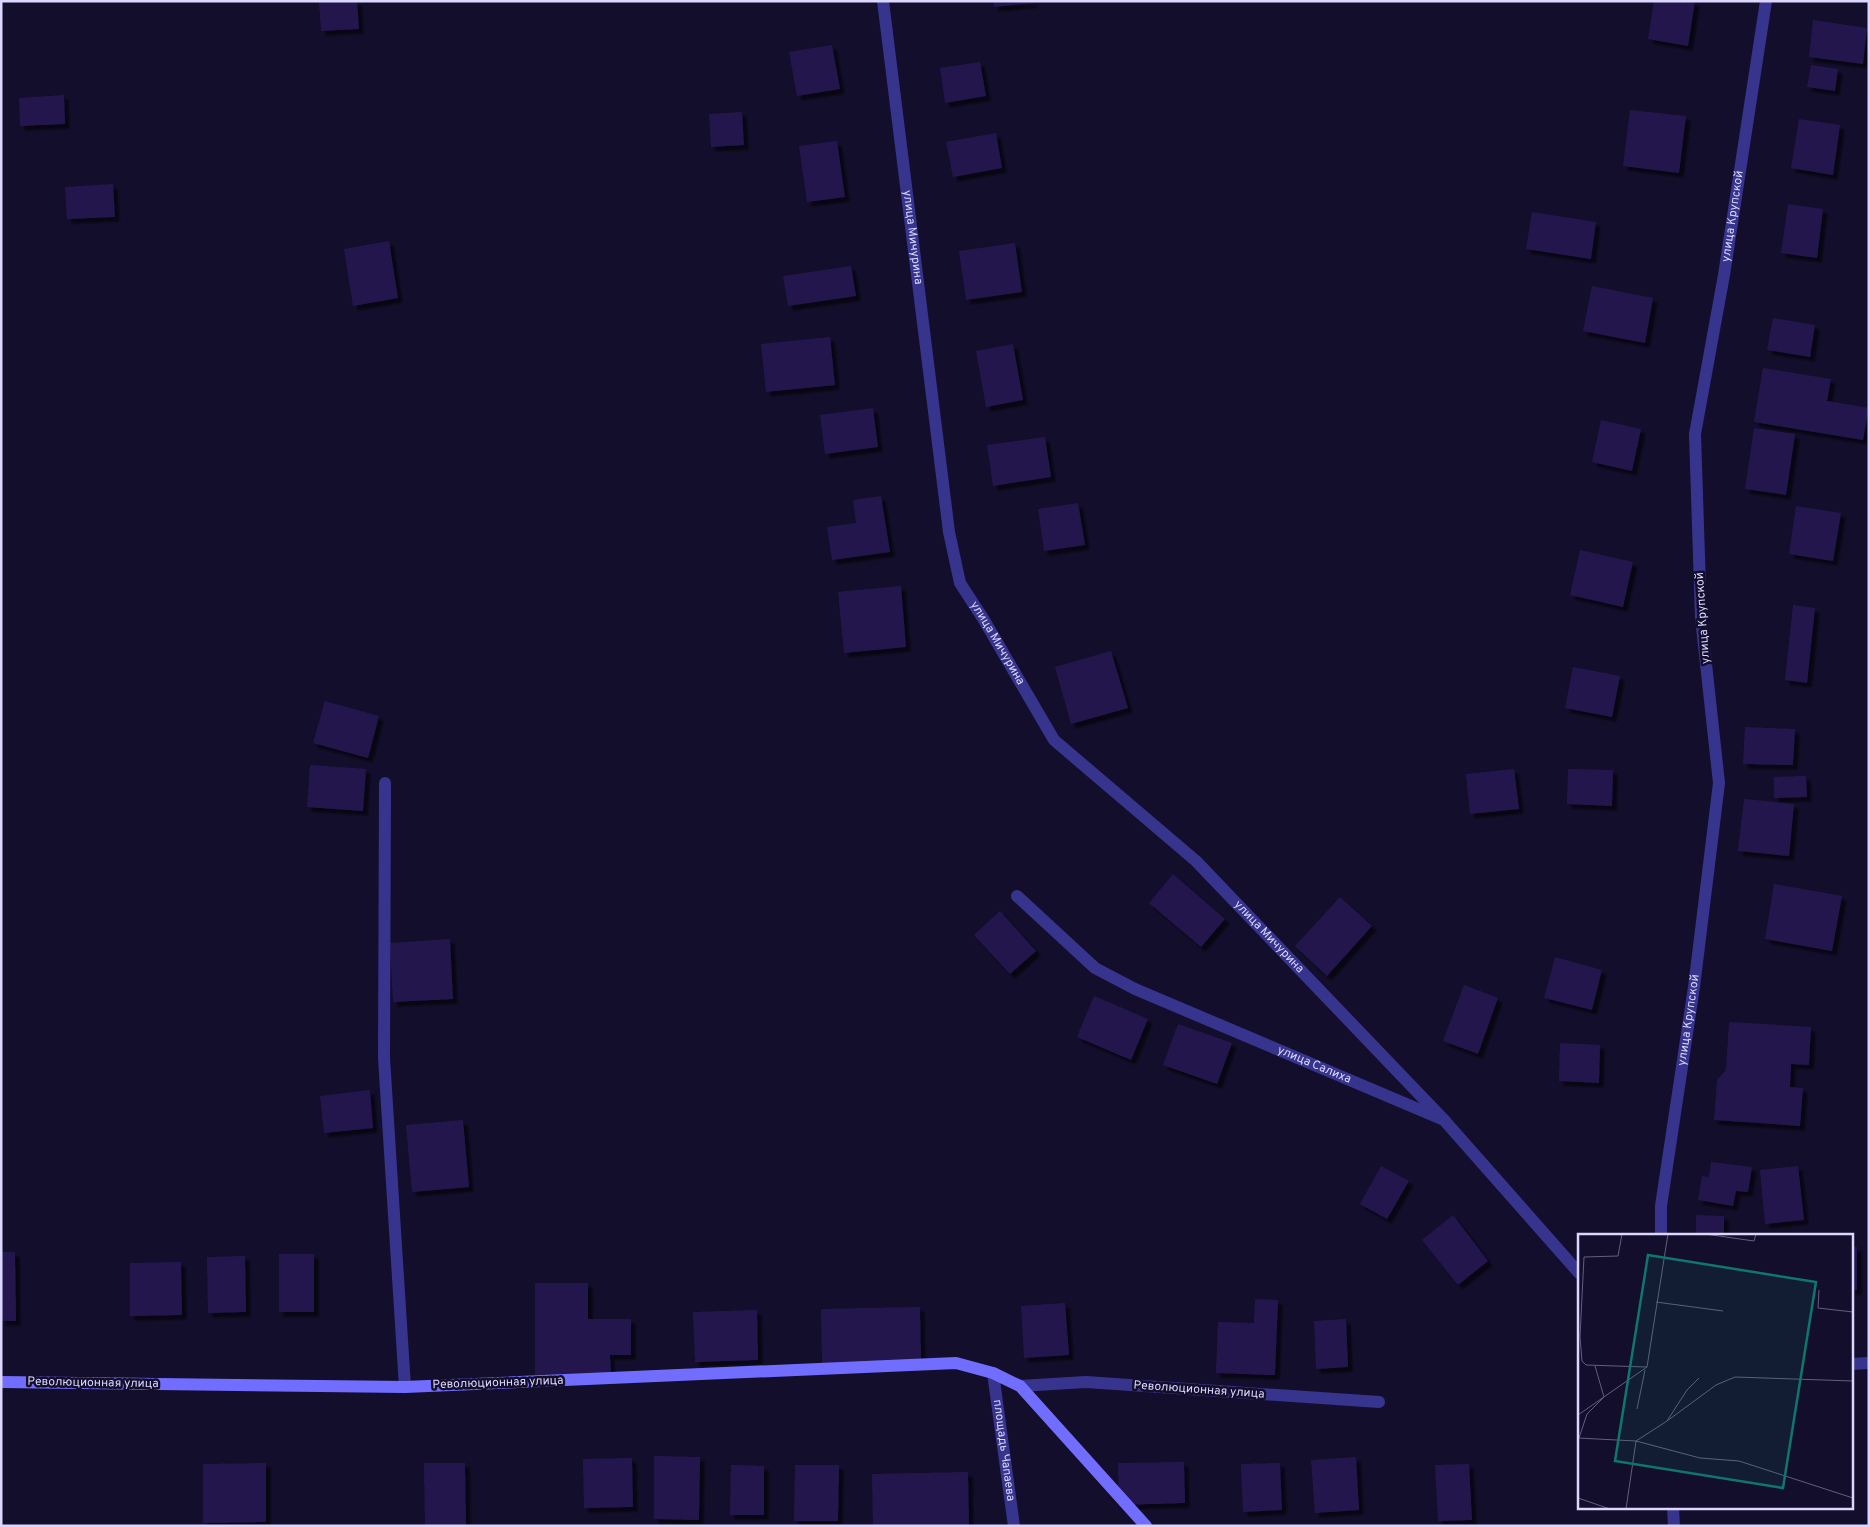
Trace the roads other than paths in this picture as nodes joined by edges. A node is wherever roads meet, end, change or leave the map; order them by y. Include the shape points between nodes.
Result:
1 (883, 1) edge
2 (1766, 1) edge
3 (385, 784) dead end
4 (1018, 896) dead end
5 (1444, 1120) junction
6 (1661, 1234) edge
7 (1578, 1272) edge
8 (1869, 1363) edge
9 (1852, 1364) edge
10 (993, 1373) junction
11 (1, 1382) edge
12 (1020, 1386) junction
13 (406, 1387) junction
14 (1379, 1402) dead end
15 (1673, 1510) edge
16 (1014, 1526) edge
17 (1146, 1526) edge
18 (1674, 1526) edge

1 - 5 street, улица Мичурина via 949,532 960,583 1054,740 1196,861
2 - 6 street, улица Крупской via 1724,275 1695,434 1701,618 1719,783 1694,987 1661,1206
3 - 13 street via 384,1058
4 - 5 street, улица Салиха via 1095,968 1135,989
5 - 7 street, улица Салиха
8 - 9 street
10 - 12 street, Революционная улица
10 - 13 street, Революционная улица via 956,1363
10 - 16 street, площадь Чапаева
11 - 13 street, Революционная улица
12 - 14 street, Революционная улица via 1086,1382
12 - 17 street
15 - 18 street

